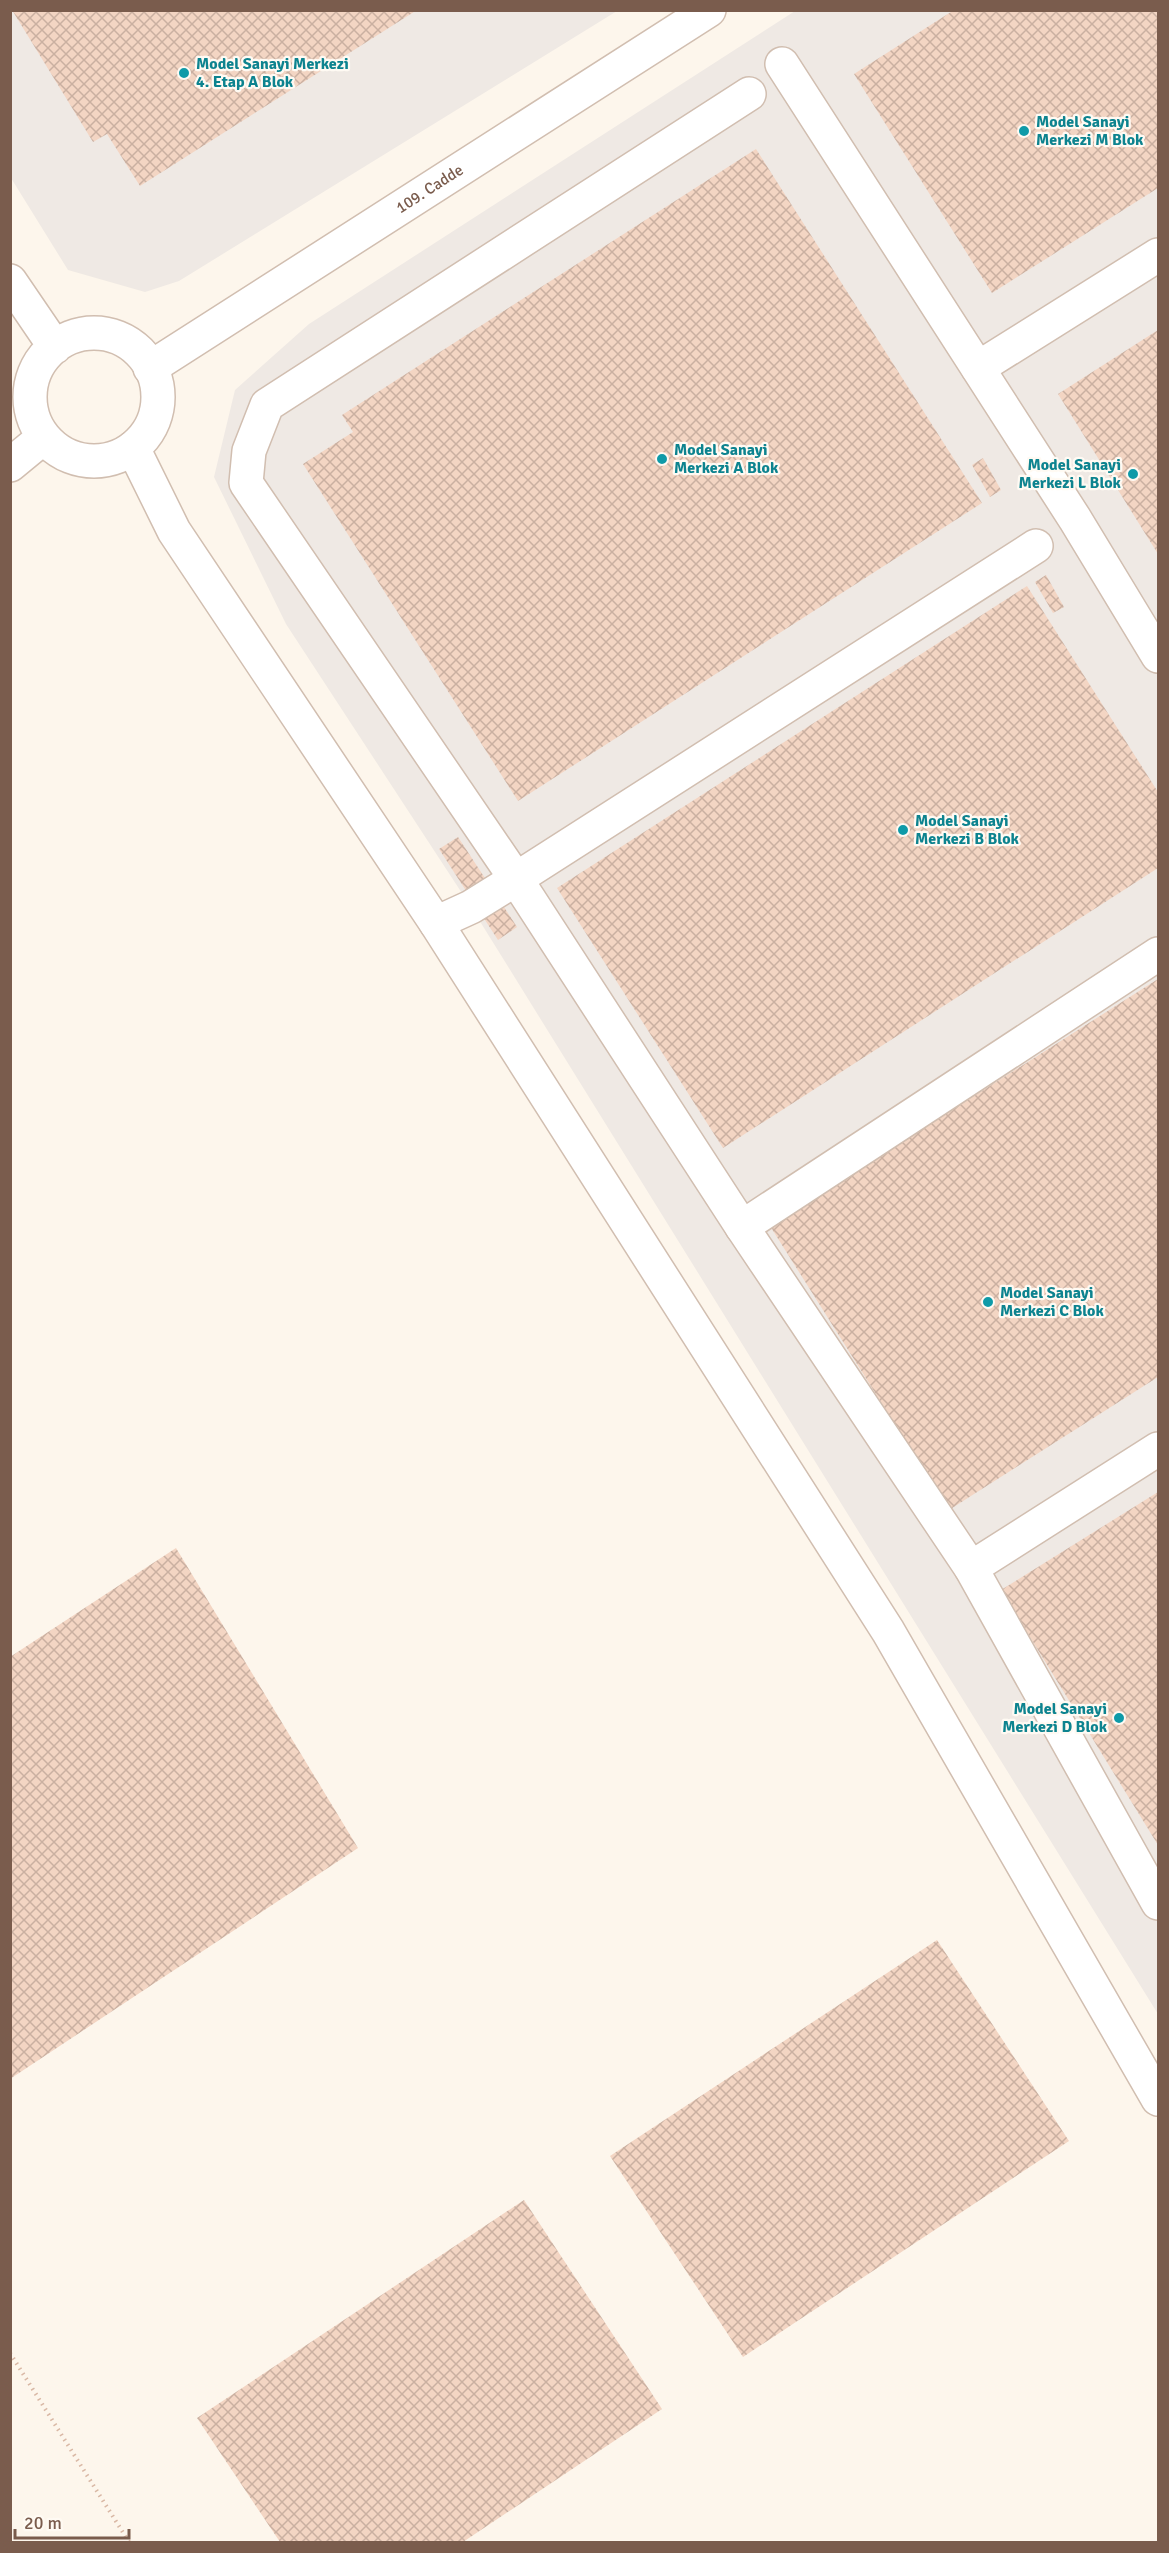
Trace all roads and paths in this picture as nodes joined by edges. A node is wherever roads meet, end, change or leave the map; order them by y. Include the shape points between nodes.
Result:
1 (709, 10) edge
2 (782, 64) dead end
3 (749, 94) dead end
4 (1158, 255) edge
5 (10, 281) edge
6 (55, 347) junction
7 (150, 368) junction
8 (978, 368) junction
9 (44, 437) junction
10 (133, 448) junction
11 (10, 465) edge
12 (1036, 546) dead end
13 (1158, 655) edge
14 (516, 879) junction
15 (436, 922) junction
16 (1158, 954) edge
17 (742, 1227) junction
18 (1158, 1449) edge
19 (971, 1568) junction
20 (1158, 1903) edge
21 (1158, 2099) edge
22 (10, 2353) edge
23 (129, 2542) edge

1 - 7 street, 109. Cadde
2 - 8 street
3 - 14 street via 267,405 249,450 246,483
4 - 8 street
5 - 6 street
6 - 7 street via 78,335 105,334 130,344
6 - 9 street via 38,368 30,393 34,419
7 - 10 street via 157,388 156,415
8 - 13 street
9 - 10 street via 58,450 83,460 109,459
9 - 11 street
10 - 15 street via 174,531
12 - 14 street
14 - 15 street via 471,907
14 - 17 street
15 - 21 street via 888,1631
16 - 17 street
17 - 19 street
18 - 19 street
19 - 20 street
22 - 23 path

